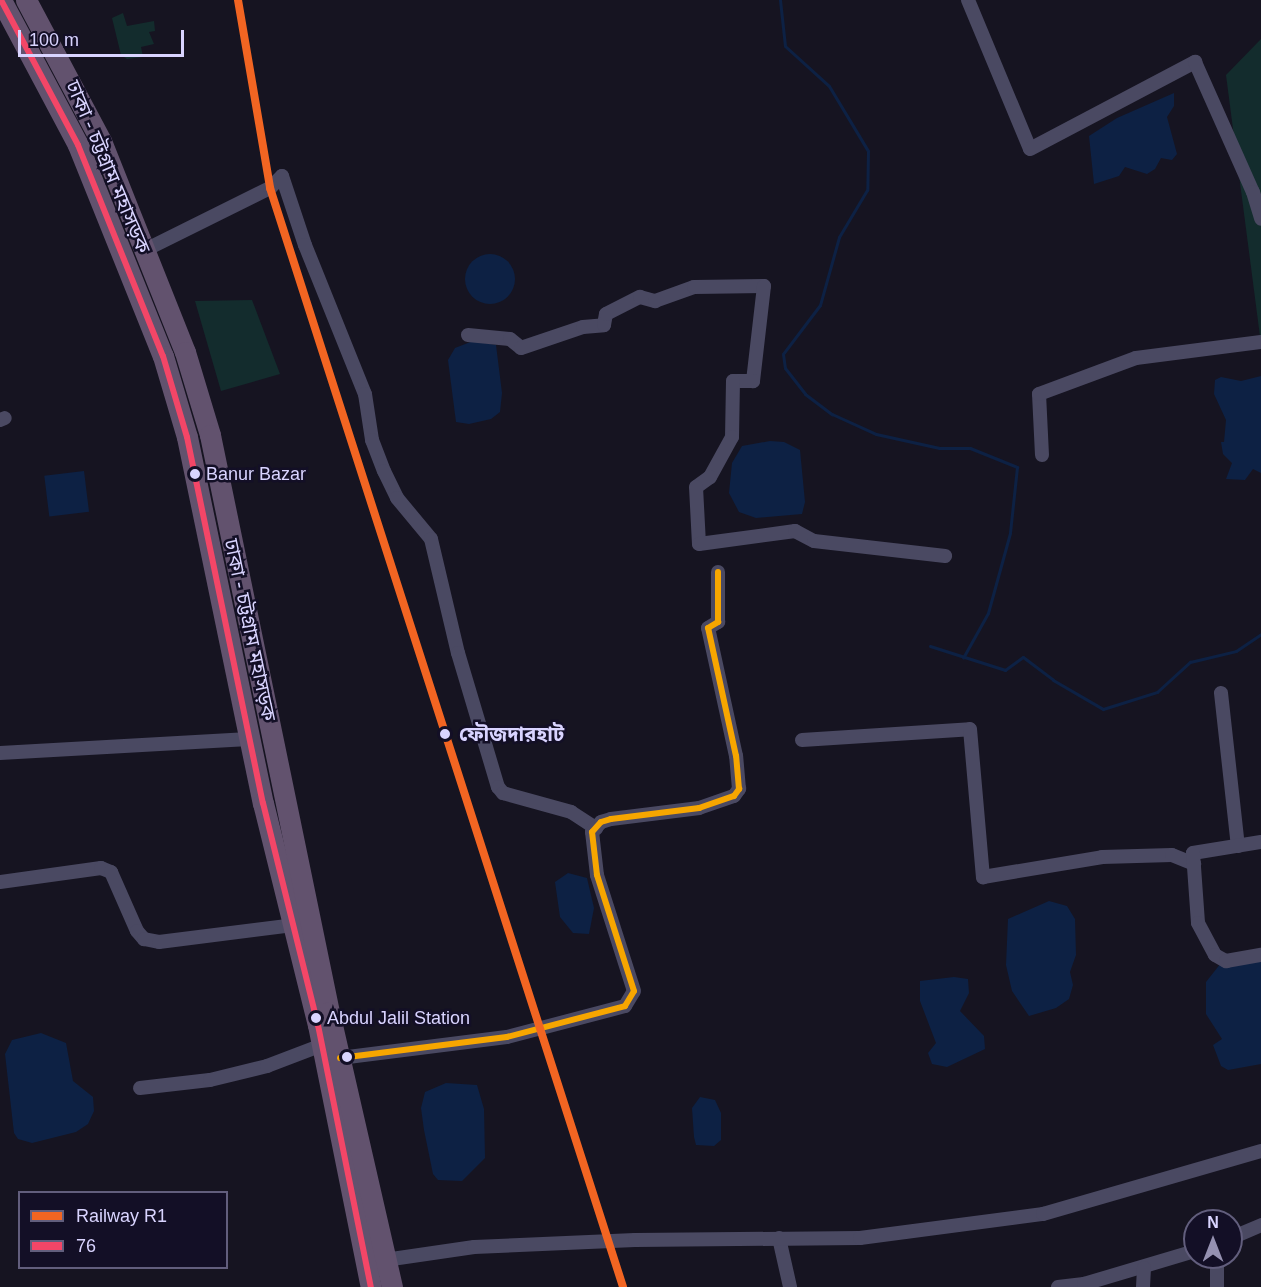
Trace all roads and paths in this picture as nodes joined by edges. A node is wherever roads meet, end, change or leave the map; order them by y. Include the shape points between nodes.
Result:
1 (1, 0) edge
2 (26, 0) edge
3 (968, 0) edge
4 (1261, 219) edge
5 (144, 250) junction
6 (468, 335) dead end
7 (1261, 342) edge
8 (210, 435) junction
9 (1042, 455) dead end
10 (945, 556) dead end
11 (718, 572) dead end
12 (1221, 693) dead end
13 (245, 714) junction
14 (249, 739) junction
15 (802, 740) dead end
16 (0, 753) edge
17 (596, 828) junction
18 (1261, 842) edge
19 (1238, 846) junction
20 (1194, 864) junction
21 (0, 882) edge
22 (293, 925) junction
23 (1261, 955) edge
24 (322, 1045) junction
25 (340, 1058) junction
26 (140, 1088) dead end
27 (1261, 1150) edge
28 (1261, 1225) edge
29 (1243, 1233) edge
30 (779, 1238) junction
31 (1183, 1255) edge
32 (385, 1260) junction
33 (1143, 1268) junction
34 (1217, 1269) edge
35 (1084, 1286) edge
36 (371, 1287) edge
37 (392, 1287) edge
38 (790, 1287) edge
39 (1058, 1287) edge
40 (1143, 1287) edge
41 (1216, 1287) edge

1 - 13 highway, ঢাকা - চট্টগ্রাম মহাসড়ক via 78,145 162,356 187,439
2 - 5 highway, ঢাকা - চট্টগ্রাম মহাসড়ক via 76,88
3 - 4 street via 1030,149 1195,62 1253,192
5 - 8 highway, ঢাকা - চট্টগ্রাম মহাসড়ক via 185,352
5 - 17 street via 270,188 282,176 305,245 365,393 372,440 384,471 397,498 431,539 458,653 498,787 503,793 571,812
6 - 10 street via 510,339 520,348 583,327 604,326 606,314 640,297 655,301 694,287 764,286 753,381 733,381 732,437 710,477 696,487 699,544 795,531 814,541
7 - 9 street via 1136,358 1039,394
8 - 13 highway via 213,491 244,669
8 - 25 highway, ঢাকা - চট্টগ্রাম মহাসড়ক
11 - 17 street via 718,622 708,628 736,756 739,789 721,802 627,815 601,822
12 - 19 street
13 - 14 highway, ঢাকা - চট্টগ্রাম মহাসড়ক
14 - 16 street
14 - 22 highway, ঢাকা - চট্টগ্রাম মহাসড়ক
15 - 20 street via 970,729 983,877 1101,857 1172,855
17 - 25 street via 591,849 597,875 634,992 625,1006 507,1037
18 - 19 street
19 - 20 street via 1193,853
20 - 23 street via 1198,923 1215,955 1226,961
21 - 22 street via 101,868 111,872 137,931 144,939 159,942
22 - 24 highway, ঢাকা - চট্টগ্রাম মহাসড়ক
24 - 26 street via 267,1066 210,1080
24 - 36 highway, ঢাকা - চট্টগ্রাম মহাসড়ক
25 - 32 highway, ঢাকা - চট্টগ্রাম মহাসড়ক
27 - 30 street via 1043,1214 860,1238
28 - 29 street
30 - 32 street via 474,1247
30 - 38 street
31 - 33 street
32 - 37 highway, ঢাকা - চট্টগ্রাম মহাসড়ক
33 - 35 street
33 - 40 street
34 - 41 street
35 - 39 street

